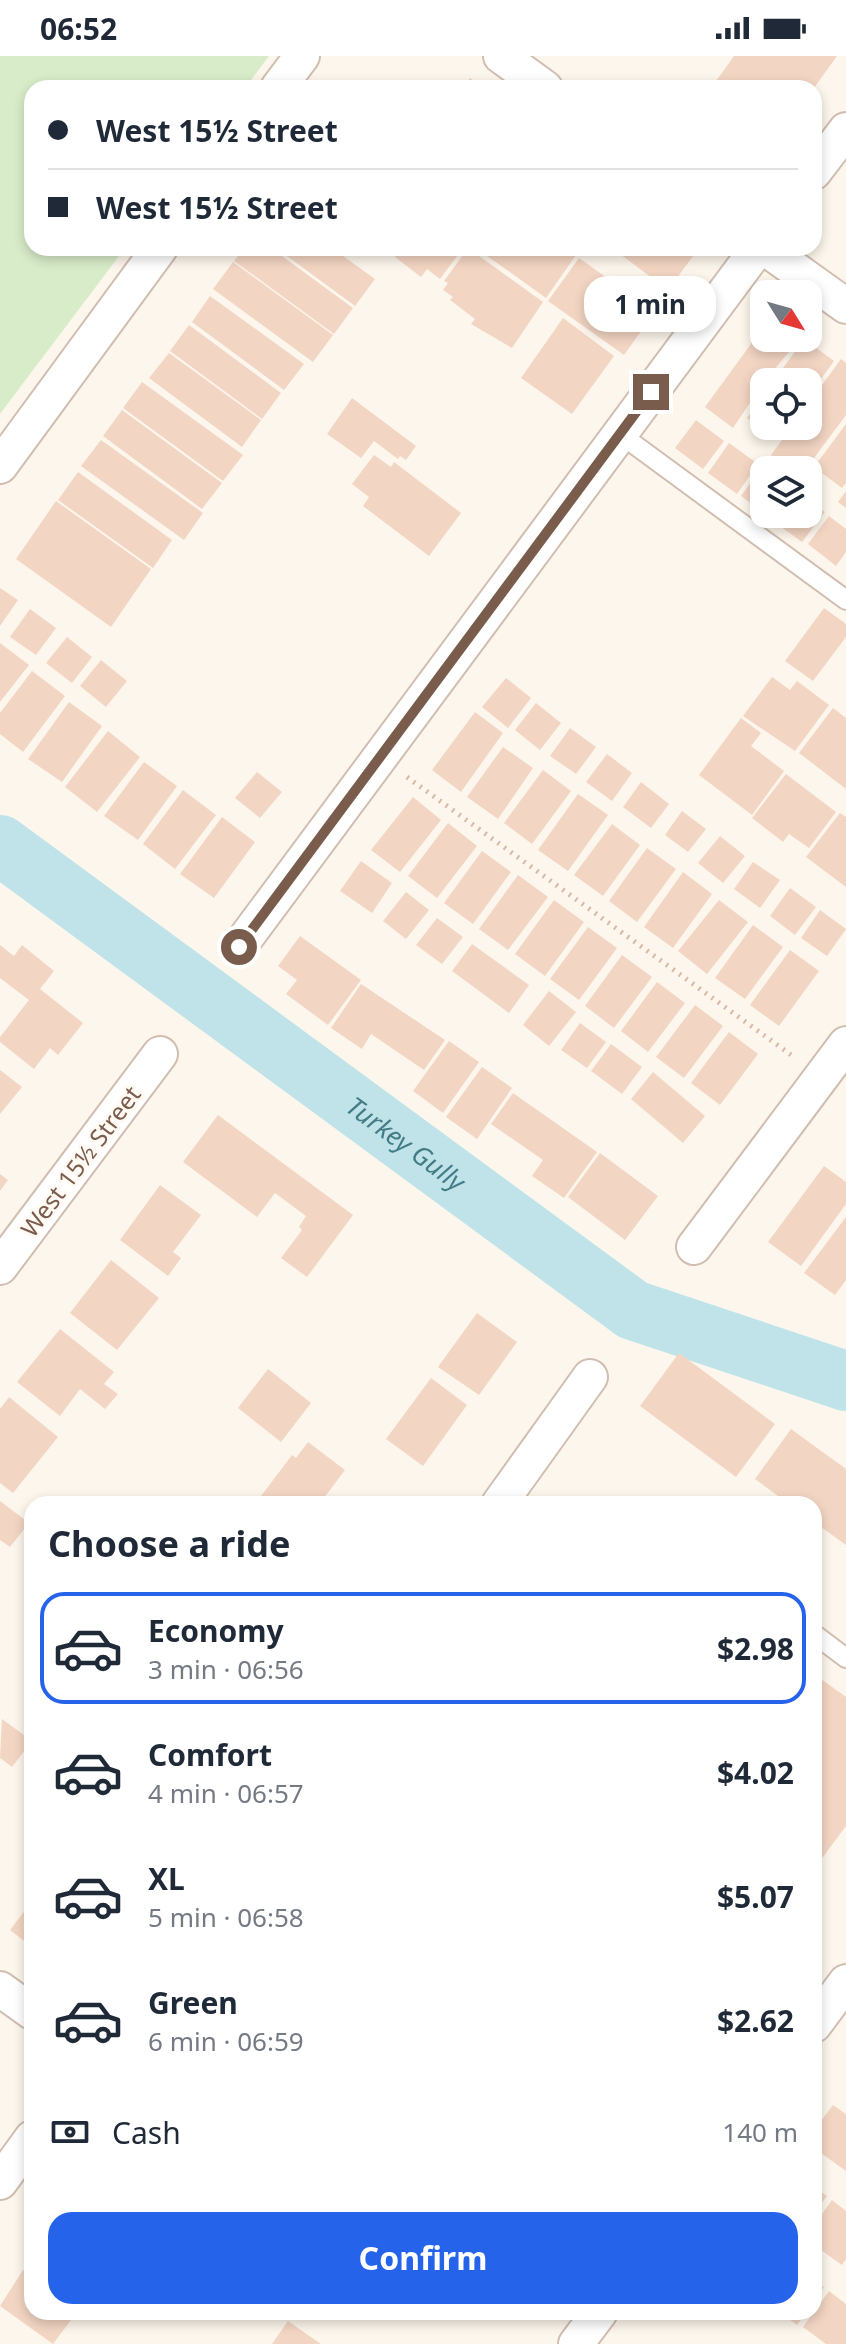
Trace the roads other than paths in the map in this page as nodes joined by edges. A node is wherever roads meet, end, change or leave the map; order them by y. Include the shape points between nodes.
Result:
1 (302, 56) edge
2 (501, 56) edge
3 (284, 80) edge
4 (534, 80) edge
5 (846, 130) edge
6 (822, 162) edge
7 (154, 256) edge
8 (752, 256) edge
9 (776, 256) edge
10 (846, 306) edge
11 (620, 434) junction
12 (0, 466) edge
13 (846, 600) edge
14 (239, 947) dead end
15 (846, 1044) edge
16 (160, 1054) dead end
17 (694, 1247) dead end
18 (0, 1267) edge
19 (590, 1377) dead end
20 (505, 1496) edge
21 (822, 1640) edge
22 (846, 1658) edge
23 (846, 1982) edge
24 (0, 1989) edge
25 (24, 2006) edge
26 (822, 2014) edge
27 (24, 2149) edge
28 (0, 2182) edge
29 (594, 2320) edge
30 (576, 2344) edge

1 - 3 street
2 - 4 street
5 - 6 street
7 - 12 street
8 - 11 street
9 - 10 street
11 - 13 lane
11 - 14 street
15 - 17 street
16 - 18 street, West 15½ Street
19 - 20 street
21 - 22 lane
23 - 26 street
24 - 25 street
27 - 28 street
29 - 30 street

